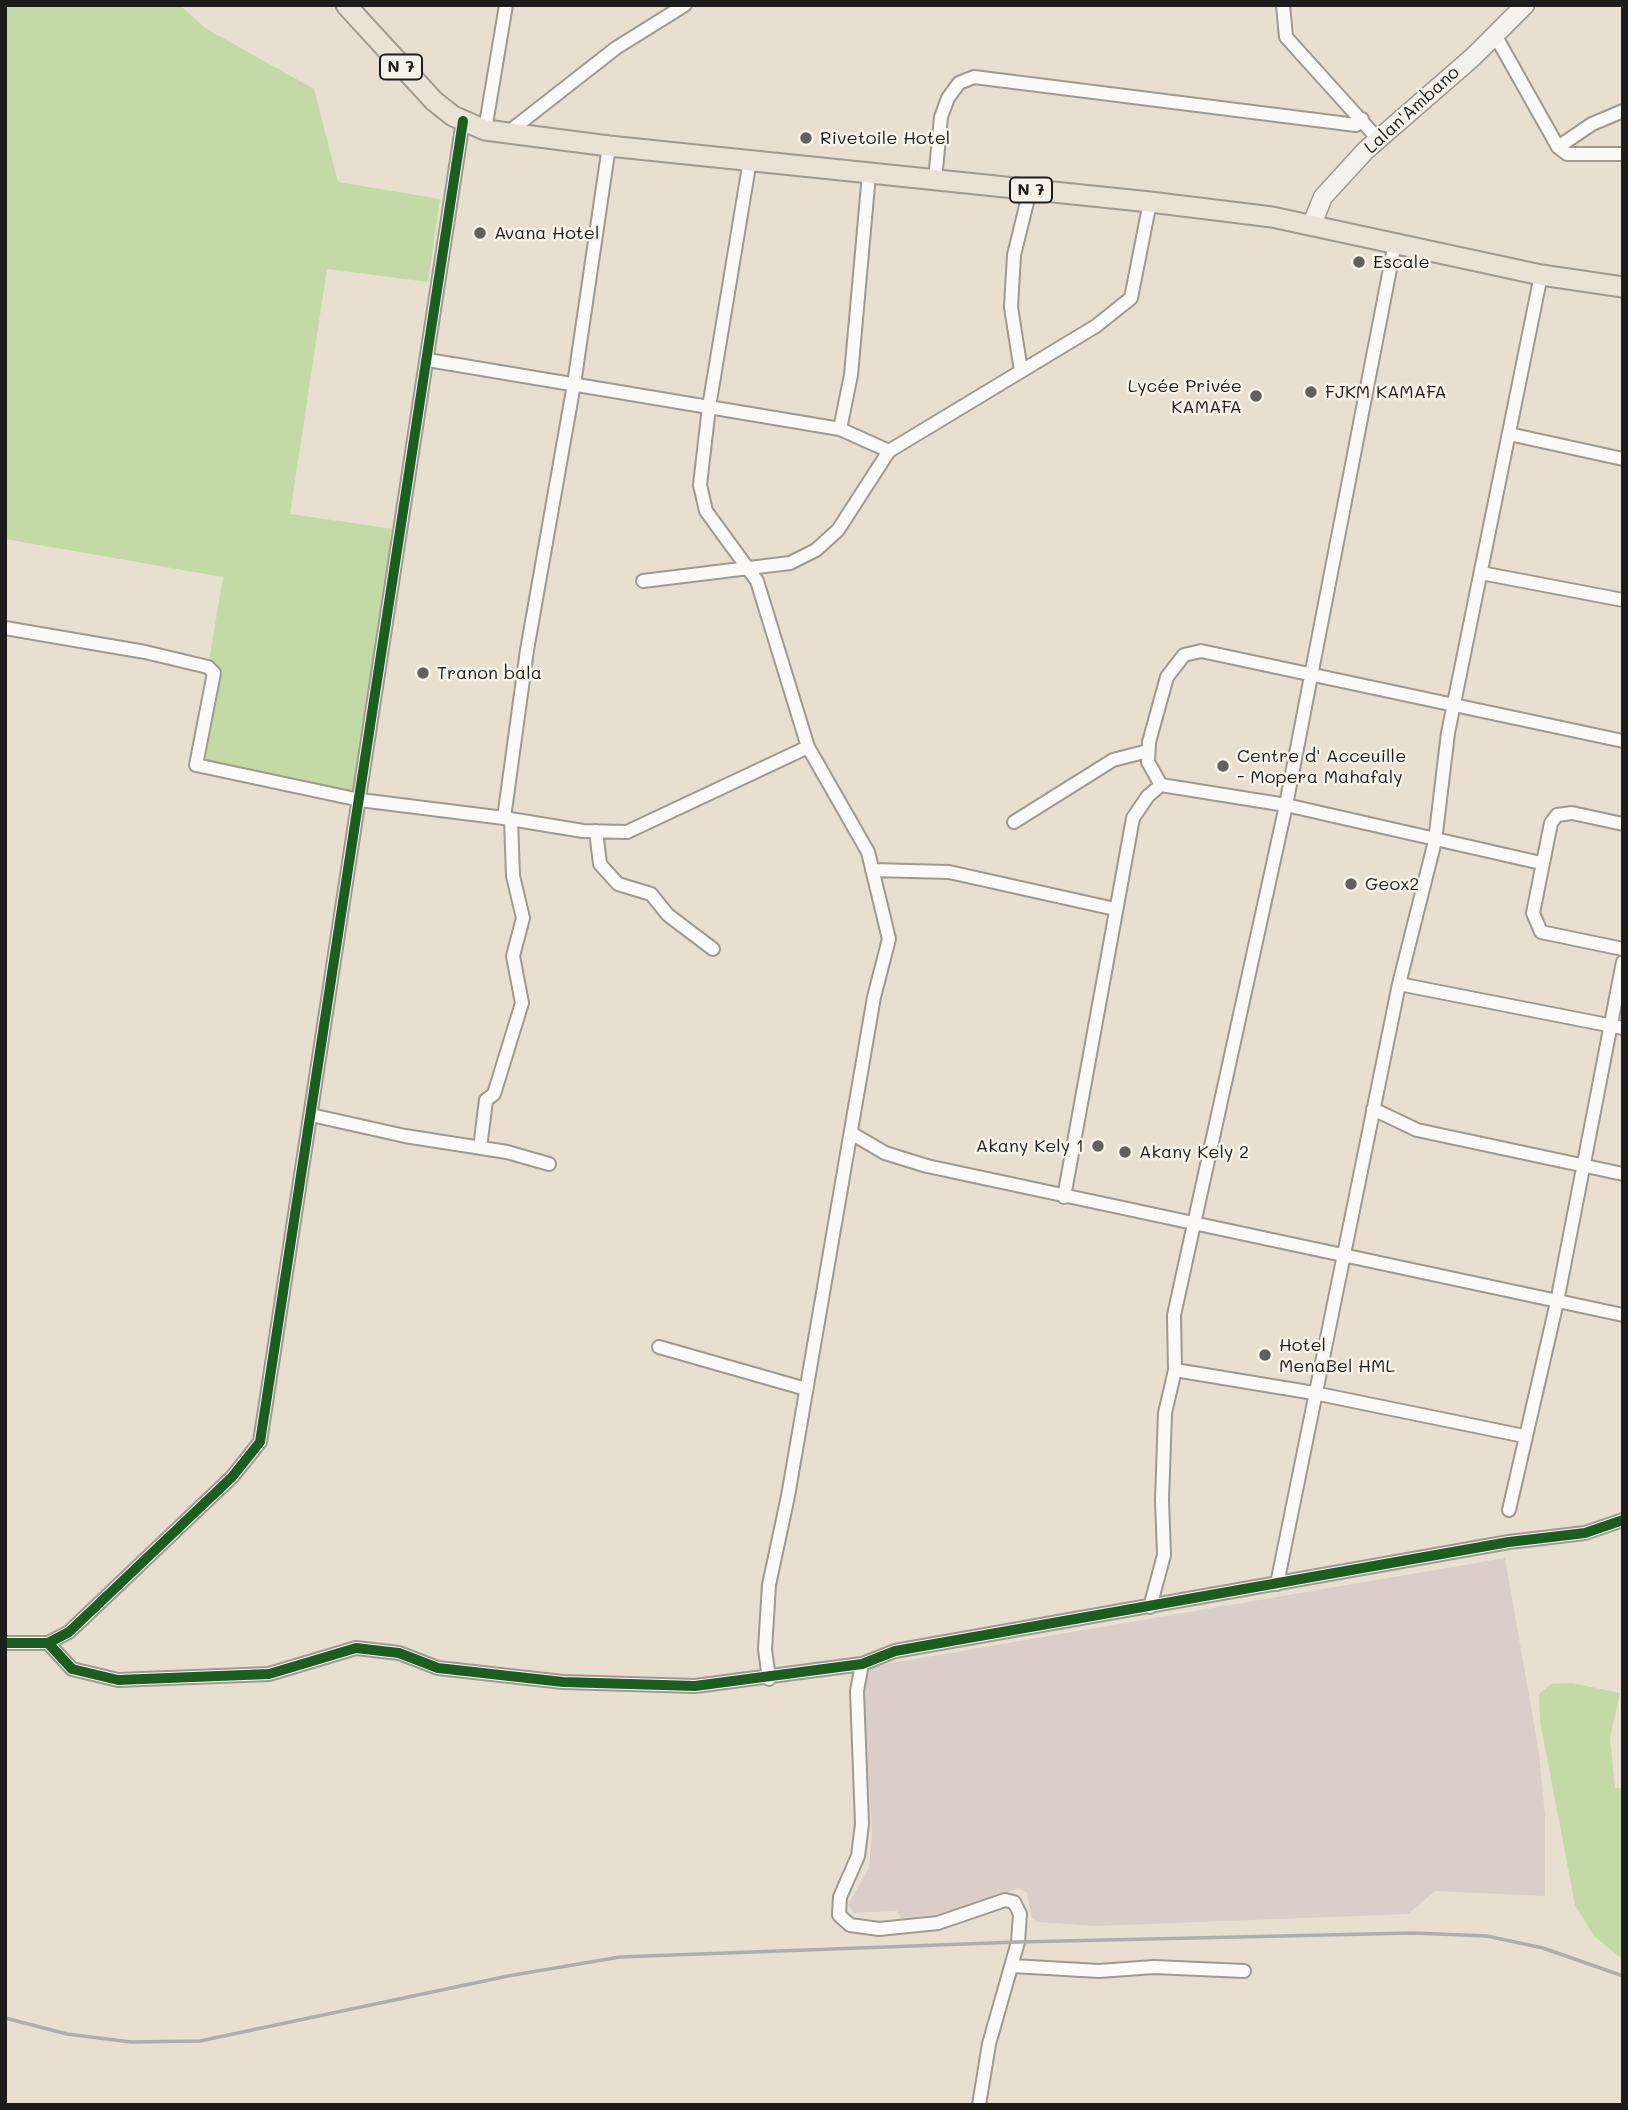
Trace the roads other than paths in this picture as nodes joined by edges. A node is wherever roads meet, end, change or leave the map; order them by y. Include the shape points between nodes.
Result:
1 (346, 5) edge
2 (506, 5) edge
3 (685, 5) edge
4 (1283, 5) edge
5 (1525, 5) edge
6 (1495, 35) junction
7 (1623, 111) edge
8 (1362, 119) junction
9 (463, 121) junction
10 (485, 130) junction
11 (506, 134) junction
12 (1378, 139) junction
13 (609, 146) junction
14 (1558, 147) junction
15 (1623, 154) edge
16 (750, 160) junction
17 (869, 174) junction
18 (935, 180) junction
19 (1030, 190) junction
20 (1150, 201) junction
21 (1312, 224) junction
22 (1395, 243) junction
23 (1541, 275) junction
24 (1623, 287) edge
25 (428, 360) junction
26 (1021, 371) junction
27 (574, 384) junction
28 (709, 407) junction
29 (840, 429) junction
30 (1509, 434) junction
31 (889, 451) junction
32 (1623, 458) edge
33 (747, 570) junction
34 (1481, 573) junction
35 (643, 581) dead end
36 (1623, 600) edge
37 (5, 628) edge
38 (1310, 674) junction
39 (1456, 704) junction
40 (1623, 741) edge
41 (808, 747) junction
42 (1149, 751) junction
43 (1161, 785) junction
44 (359, 800) junction
45 (1286, 805) junction
46 (508, 818) junction
47 (1014, 822) dead end
48 (1623, 824) edge
49 (596, 831) junction
50 (1435, 841) junction
51 (1541, 863) junction
52 (872, 870) junction
53 (1115, 909) junction
54 (713, 949) dead end
55 (1623, 949) edge
56 (1623, 962) edge
57 (1399, 984) junction
58 (1616, 1026) edge
59 (1373, 1109) junction
60 (311, 1115) junction
61 (851, 1133) junction
62 (480, 1148) junction
63 (549, 1164) dead end
64 (1585, 1165) junction
65 (1623, 1174) edge
66 (1064, 1197) junction
67 (1193, 1223) junction
68 (1344, 1255) junction
69 (1558, 1302) junction
70 (1623, 1315) edge
71 (659, 1347) dead end
72 (1175, 1370) junction
73 (806, 1389) junction
74 (1314, 1393) junction
75 (1524, 1436) junction
76 (1509, 1510) dead end
77 (1623, 1520) edge
78 (1277, 1584) junction
79 (1150, 1607) junction
80 (5, 1643) edge
81 (48, 1643) junction
82 (862, 1664) junction
83 (769, 1679) junction
84 (1012, 1966) junction
85 (1244, 1971) dead end
86 (979, 2105) edge

1 - 9 main road, N 7 via 429,96
2 - 10 street
3 - 11 street via 616,48
4 - 8 street via 1286,37
5 - 6 street, Lalan'Ambano
6 - 12 street, Lalan'Ambano
6 - 14 street
7 - 14 street via 1592,124
8 - 12 street
8 - 18 street via 1356,125 974,77 959,83 948,98 941,117
9 - 10 main road, N 7
9 - 25 street
10 - 11 main road, N 7
11 - 13 main road, N 7
12 - 21 street, Lalan'Ambano via 1323,197
13 - 16 main road, N 7
13 - 27 street
14 - 15 street via 1567,154
16 - 17 main road, N 7
16 - 28 street
17 - 18 main road, N 7
17 - 29 street via 851,375
18 - 19 main road, N 7
19 - 20 main road, N 7
19 - 26 street via 1014,256 1012,307
20 - 21 main road, N 7
20 - 26 street via 1131,298 1096,326
21 - 22 main road, N 7
22 - 23 main road, N 7
22 - 38 street
23 - 24 main road, N 7
23 - 30 street
25 - 27 street
25 - 44 street
26 - 31 street
27 - 28 street
27 - 46 street via 527,650
28 - 29 street
28 - 33 street via 700,485 706,511
29 - 31 street
30 - 32 street
30 - 34 street
31 - 33 street via 838,530 816,550 790,562
33 - 35 street
33 - 41 street via 757,581
34 - 36 street
34 - 39 street
37 - 44 street via 208,667 215,673 197,765
38 - 39 street
38 - 42 street via 1201,651 1184,655 1167,677
38 - 45 street
39 - 40 street
39 - 50 street via 1448,733
41 - 49 street via 626,832
41 - 52 street via 868,852
42 - 43 street via 1148,762
42 - 47 street via 1113,760
43 - 45 street
43 - 53 street via 1133,818
44 - 46 street
44 - 60 street
45 - 50 street
45 - 67 street
46 - 49 street
46 - 62 street via 513,876 523,918 513,956 522,1003 494,1094 486,1100
48 - 51 street via 1572,813 1557,815
49 - 54 street via 600,864 618,884 651,894 668,915
50 - 51 street
50 - 57 street
51 - 55 street via 1533,913 1541,932
52 - 53 street via 949,873
52 - 61 street via 889,939 874,997
53 - 66 street
56 - 58 street
57 - 58 street
57 - 59 street
58 - 64 street
59 - 64 street via 1417,1130
59 - 68 street
60 - 62 street
60 - 81 street via 260,1442 233,1477 69,1632
61 - 66 street via 885,1153 917,1163
61 - 73 street
62 - 63 street
64 - 65 street
64 - 69 street
66 - 67 street
67 - 68 street
67 - 72 street via 1174,1315
68 - 69 street
68 - 74 street
69 - 70 street
69 - 75 street
71 - 73 street
72 - 74 street
72 - 79 street via 1165,1413 1164,1555
73 - 83 street via 768,1585 765,1649
74 - 75 street
74 - 78 street
75 - 76 street
77 - 78 street via 1585,1533 1509,1542
78 - 79 street
79 - 82 street via 895,1651
80 - 81 street
81 - 83 street via 72,1668 118,1680 269,1674 356,1648 399,1653 438,1668 563,1682 675,1687
82 - 83 street
82 - 84 street via 857,1691 862,1824 858,1856 841,1897 839,1915 850,1925 879,1929 938,1923 1005,1900 1014,1902 1020,1914
84 - 85 street via 1099,1972 1154,1967
84 - 86 street via 989,2044

